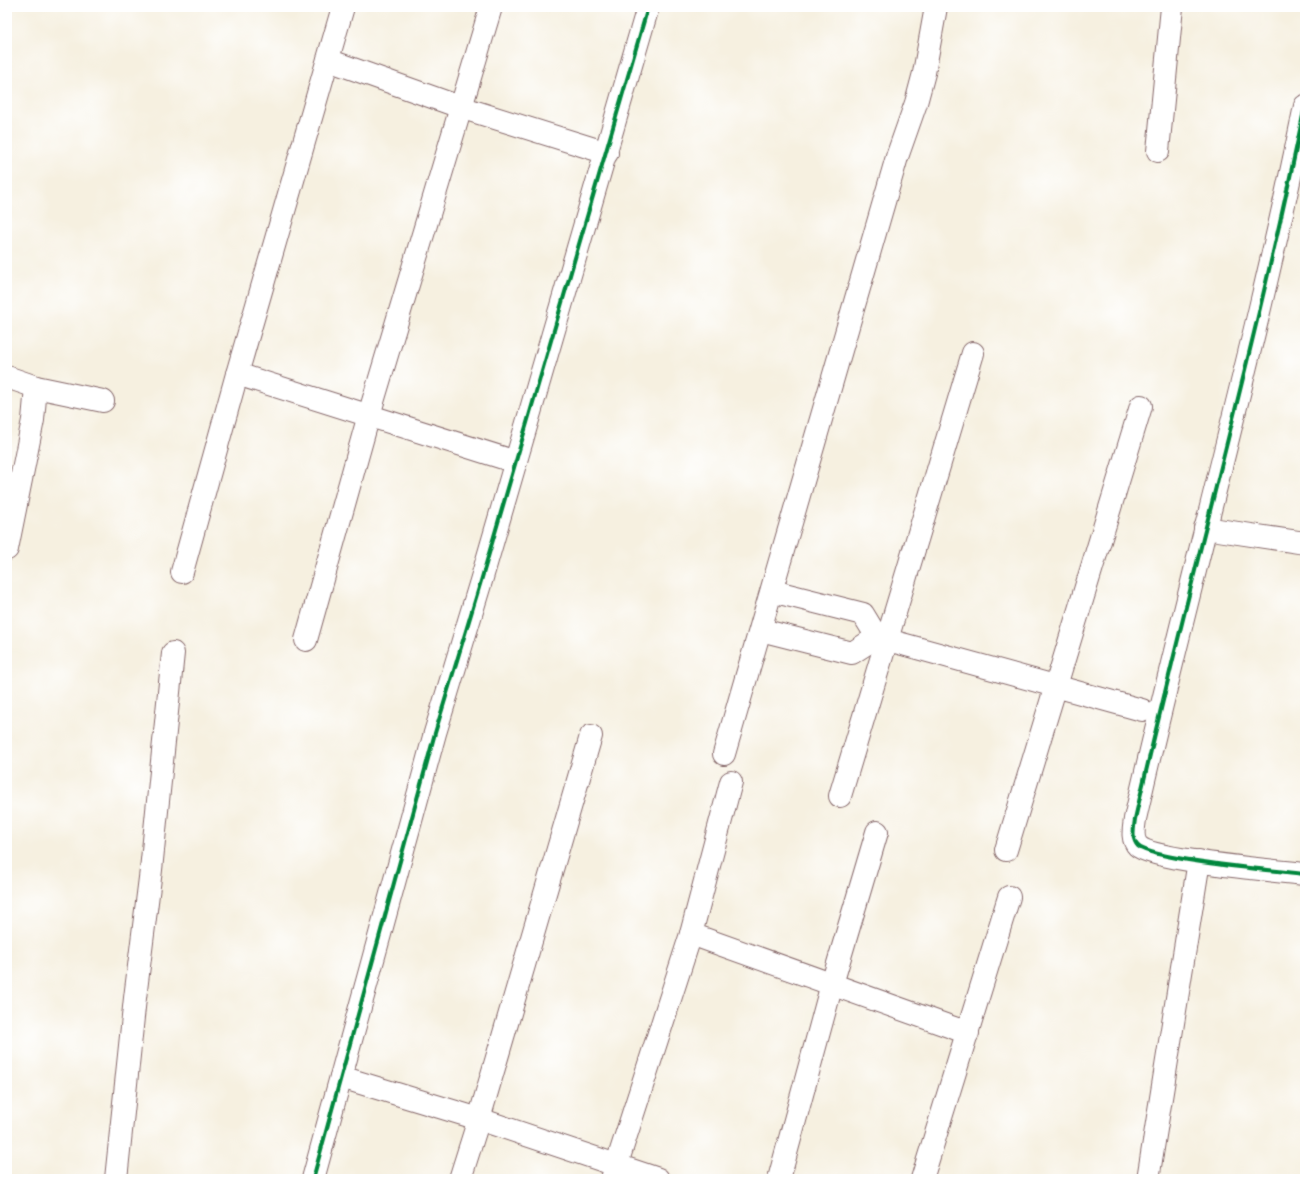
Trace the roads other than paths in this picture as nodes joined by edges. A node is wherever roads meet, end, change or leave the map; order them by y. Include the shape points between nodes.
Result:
1 (343, 7) edge
2 (491, 7) edge
3 (648, 7) edge
4 (936, 7) edge
5 (1172, 7) edge
6 (328, 60) junction
7 (1305, 106) edge
8 (460, 107) junction
9 (1158, 151) dead end
10 (607, 153) junction
11 (972, 353) dead end
12 (237, 374) junction
13 (7, 377) edge
14 (36, 387) junction
15 (103, 401) dead end
16 (1141, 406) dead end
17 (369, 415) junction
18 (516, 462) junction
19 (1205, 528) junction
20 (1305, 543) edge
21 (7, 548) edge
22 (182, 572) dead end
23 (772, 591) junction
24 (761, 630) junction
25 (882, 639) junction
26 (306, 640) dead end
27 (173, 654) dead end
28 (1055, 686) junction
29 (1142, 710) dead end
30 (591, 736) dead end
31 (724, 754) dead end
32 (731, 782) dead end
33 (840, 796) dead end
34 (877, 832) dead end
35 (1006, 850) dead end
36 (1199, 861) junction
37 (1305, 874) edge
38 (1009, 896) dead end
39 (691, 934) junction
40 (832, 984) junction
41 (968, 1033) junction
42 (341, 1077) junction
43 (479, 1119) junction
44 (614, 1172) edge
45 (116, 1179) edge
46 (313, 1179) edge
47 (460, 1179) edge
48 (658, 1179) edge
49 (779, 1179) edge
50 (922, 1179) edge
51 (1148, 1179) edge

1 - 6 street
2 - 8 street
3 - 10 street
4 - 23 street via 916,103 897,157
5 - 9 street
6 - 8 street
6 - 12 street
7 - 19 street via 1286,202
8 - 10 street
8 - 17 street
10 - 18 street
11 - 25 street
12 - 17 street
12 - 22 street
13 - 14 street
14 - 15 street
14 - 21 street via 33,420
16 - 28 street
17 - 18 street
17 - 26 street
18 - 42 street via 435,733
19 - 20 street
19 - 36 street via 1165,687 1133,837 1138,846 1148,852
23 - 24 street
23 - 25 street via 863,614
24 - 25 street via 852,653
24 - 31 street
25 - 28 street
25 - 33 street
27 - 45 street
28 - 29 street
28 - 35 street
30 - 43 street
32 - 39 street
34 - 40 street
36 - 37 street
36 - 51 street
38 - 41 street
39 - 40 street
39 - 44 street
40 - 41 street
40 - 49 street
41 - 50 street
42 - 43 street
42 - 46 street
43 - 44 street
43 - 47 street
44 - 48 street

